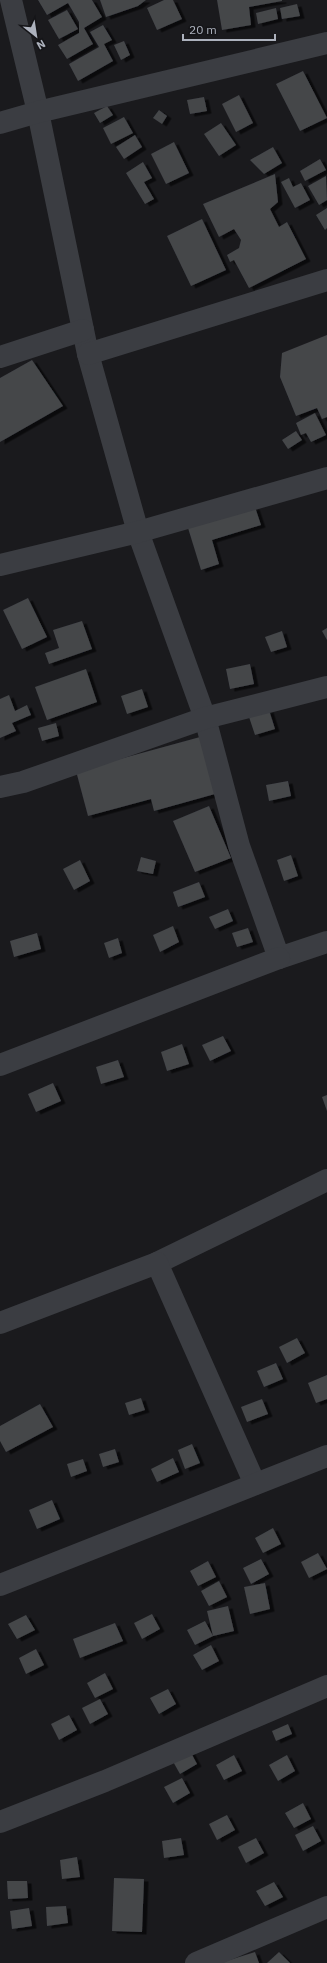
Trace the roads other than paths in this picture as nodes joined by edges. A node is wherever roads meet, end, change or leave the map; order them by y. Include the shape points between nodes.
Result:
1 (11, 0) edge
2 (327, 43) edge
3 (38, 112) junction
4 (0, 123) edge
5 (327, 280) edge
6 (84, 330) junction
7 (88, 354) junction
8 (0, 357) edge
9 (327, 478) edge
10 (138, 532) junction
11 (0, 565) edge
12 (327, 688) edge
13 (205, 718) junction
14 (0, 787) edge
15 (327, 942) edge
16 (279, 958) junction
17 (0, 1065) edge
18 (327, 1180) edge
19 (157, 1263) junction
20 (0, 1323) edge
21 (327, 1456) edge
22 (255, 1484) junction
23 (0, 1585) edge
24 (327, 1686) edge
25 (0, 1822) edge
26 (327, 1907) edge
27 (196, 1963) edge

1 - 3 street
2 - 3 street
3 - 4 street
3 - 6 street
5 - 7 street
6 - 7 street
6 - 8 street
7 - 10 street
9 - 10 street
10 - 11 street
10 - 13 street
12 - 13 street
13 - 14 street via 23,782
13 - 16 street via 239,846
15 - 16 street
16 - 17 street
18 - 19 street
19 - 20 street
19 - 22 street
21 - 22 street
22 - 23 street
24 - 25 street via 105,1781
26 - 27 street

